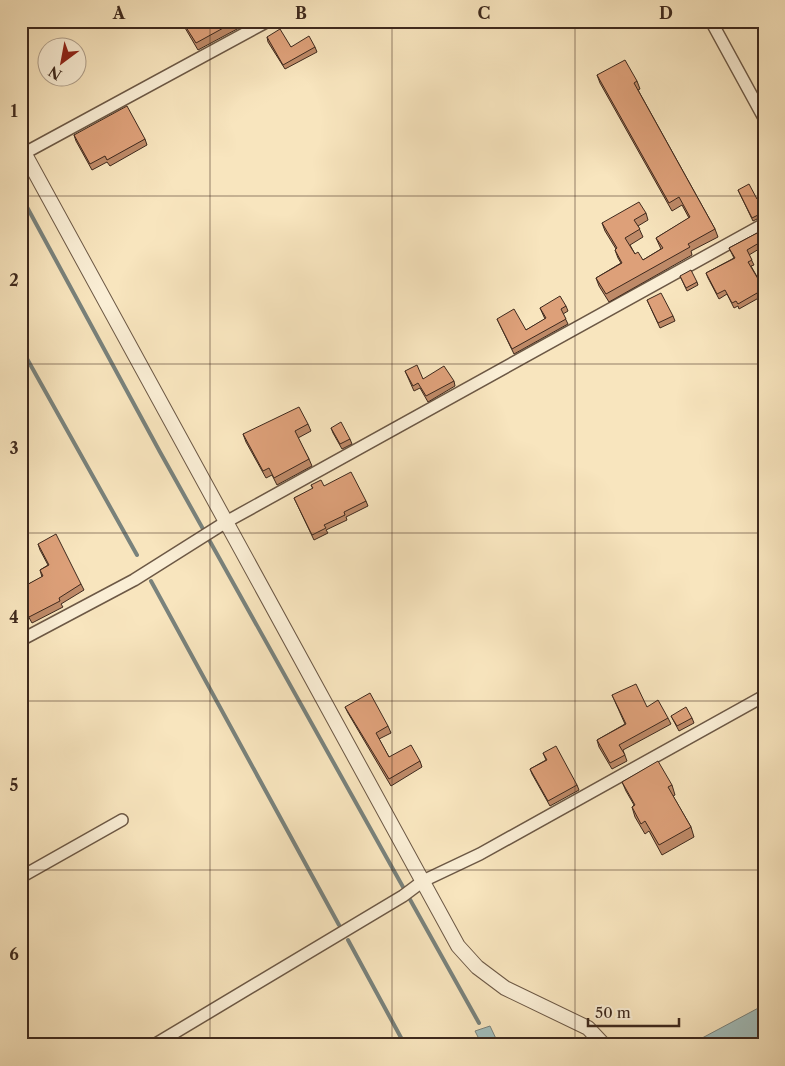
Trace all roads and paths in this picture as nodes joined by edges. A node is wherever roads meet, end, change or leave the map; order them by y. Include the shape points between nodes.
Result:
1 (268, 21) edge
2 (711, 21) edge
3 (764, 118) edge
4 (22, 152) edge
5 (764, 224) edge
6 (226, 522) junction
7 (21, 640) edge
8 (764, 696) edge
9 (122, 820) dead end
10 (21, 877) edge
11 (423, 880) junction
12 (154, 1045) edge
13 (604, 1045) edge

1 - 4 street
2 - 3 street
4 - 6 street
5 - 6 street
6 - 7 street via 134,580
6 - 11 street
8 - 11 street via 480,854
9 - 10 street
11 - 12 street via 403,896
11 - 13 street via 458,946 477,968 505,988 588,1028

